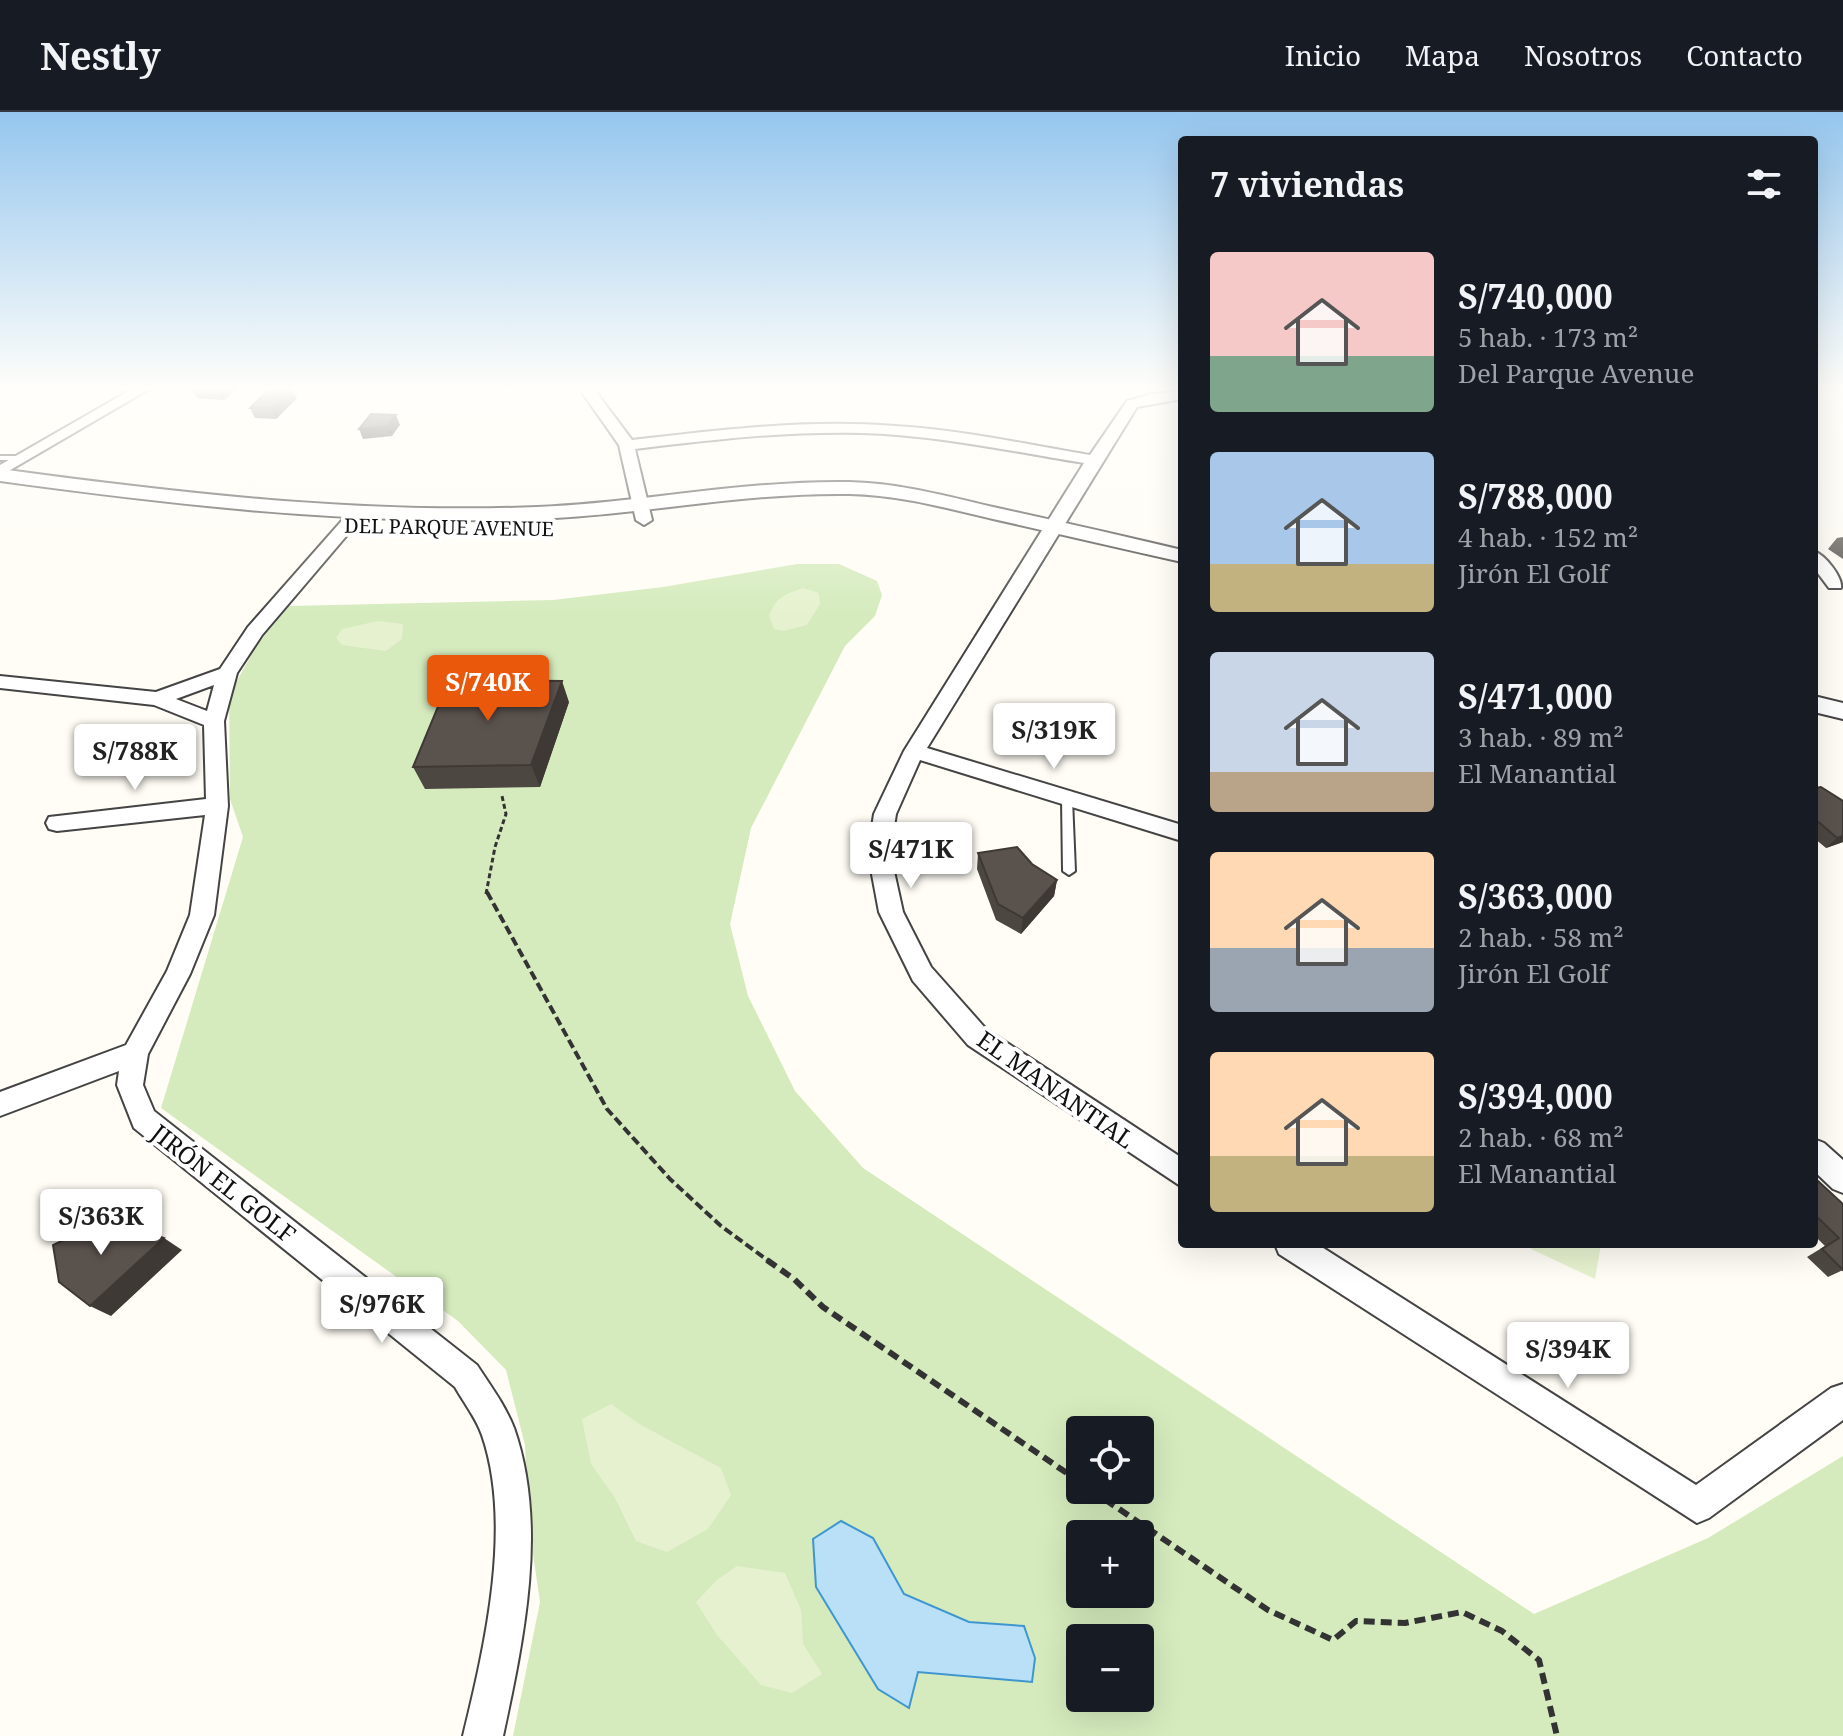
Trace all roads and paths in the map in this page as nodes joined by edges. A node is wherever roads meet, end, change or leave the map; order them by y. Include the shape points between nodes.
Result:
1 (631, 464) edge
2 (1092, 464) edge
3 (0, 473) edge
4 (0, 493) edge
5 (642, 512) junction
6 (352, 518) junction
7 (1052, 526) junction
8 (1178, 555) edge
9 (1818, 561) edge
10 (1818, 573) edge
11 (1839, 587) edge
12 (227, 673) junction
13 (0, 682) edge
14 (157, 699) junction
15 (1818, 705) edge
16 (1843, 711) edge
17 (214, 721) junction
18 (914, 751) junction
19 (502, 796) dead end
20 (1067, 799) junction
21 (217, 806) junction
22 (57, 823) dead end
23 (1178, 832) edge
24 (1069, 871) dead end
25 (135, 1053) junction
26 (0, 1104) edge
27 (1818, 1156) edge
28 (1178, 1171) edge
29 (1843, 1179) edge
30 (1296, 1248) edge
31 (1843, 1400) edge
32 (1066, 1472) edge
33 (1112, 1504) edge
34 (483, 1736) edge
35 (1557, 1736) edge

1 - 5 street
2 - 7 street, EL MANANTIAL
3 - 6 street, DEL PARQUE AVENUE
4 - 6 street, DEL PARQUE AVENUE via 120,508
5 - 6 street, DEL PARQUE AVENUE via 508,531
5 - 7 street, DEL PARQUE AVENUE via 792,505 917,507
6 - 12 street, JIRÓN EL GOLF via 255,631
7 - 8 street, DEL PARQUE AVENUE
7 - 18 street, EL MANANTIAL
9 - 11 street
10 - 11 street
12 - 14 street
12 - 17 street, JIRÓN EL GOLF
13 - 14 street
14 - 17 street
15 - 16 street
17 - 21 street, JIRÓN EL GOLF
18 - 20 street
18 - 28 street, EL MANANTIAL via 885,814 879,853 891,912 922,974 977,1037
19 - 32 path via 506,814 486,895 607,1109 721,1226 823,1307
20 - 23 street
20 - 24 lane
21 - 22 street
21 - 25 street, JIRÓN EL GOLF via 202,915 178,974
25 - 26 street
25 - 34 street, JIRÓN EL GOLF via 130,1085 144,1119 466,1376 497,1429 511,1485 510,1574 501,1660
27 - 29 street
30 - 31 street via 1697,1506
33 - 35 path via 1268,1610 1333,1640 1356,1621 1405,1623 1462,1612 1502,1631 1539,1660

